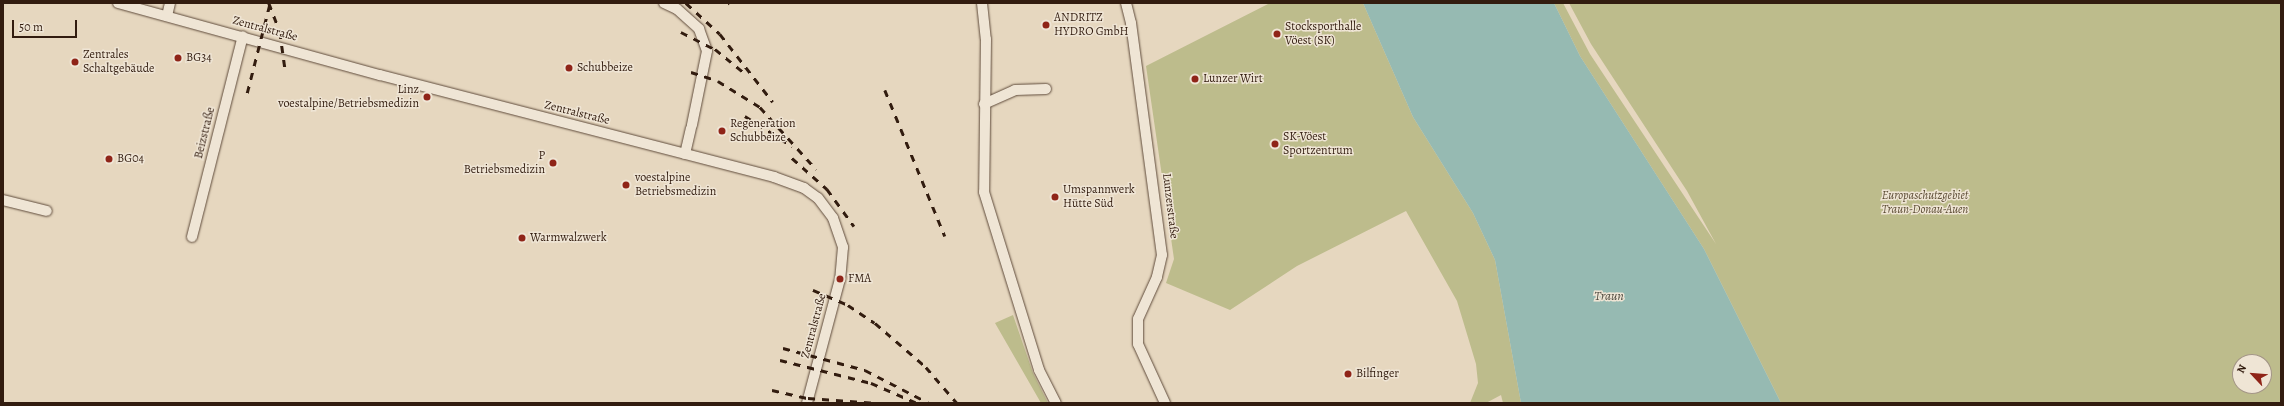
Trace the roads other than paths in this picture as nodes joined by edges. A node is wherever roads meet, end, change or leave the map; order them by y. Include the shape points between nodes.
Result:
1 (118, 3) edge
2 (170, 3) edge
3 (664, 3) edge
4 (982, 3) edge
5 (1126, 3) edge
6 (167, 16) junction
7 (244, 36) junction
8 (1046, 89) dead end
9 (984, 104) junction
10 (685, 154) junction
11 (3, 200) edge
12 (47, 211) dead end
13 (192, 237) dead end
14 (807, 403) edge
15 (1056, 403) edge
16 (1165, 403) edge

1 - 6 street, Zentralstraße
2 - 6 street
3 - 10 street via 677,9 699,29 707,51
4 - 9 street via 986,39
5 - 16 street, Lunzerstraße via 1135,47 1162,255 1157,276 1138,319 1138,344
6 - 7 street, Zentralstraße
7 - 10 street, Zentralstraße via 380,76
7 - 13 street, Beizstraße
8 - 9 street via 1026,87
9 - 15 street via 982,178 988,211 1039,370
10 - 14 street, Zentralstraße via 798,185 818,198 839,227 843,247 841,272
11 - 12 street

